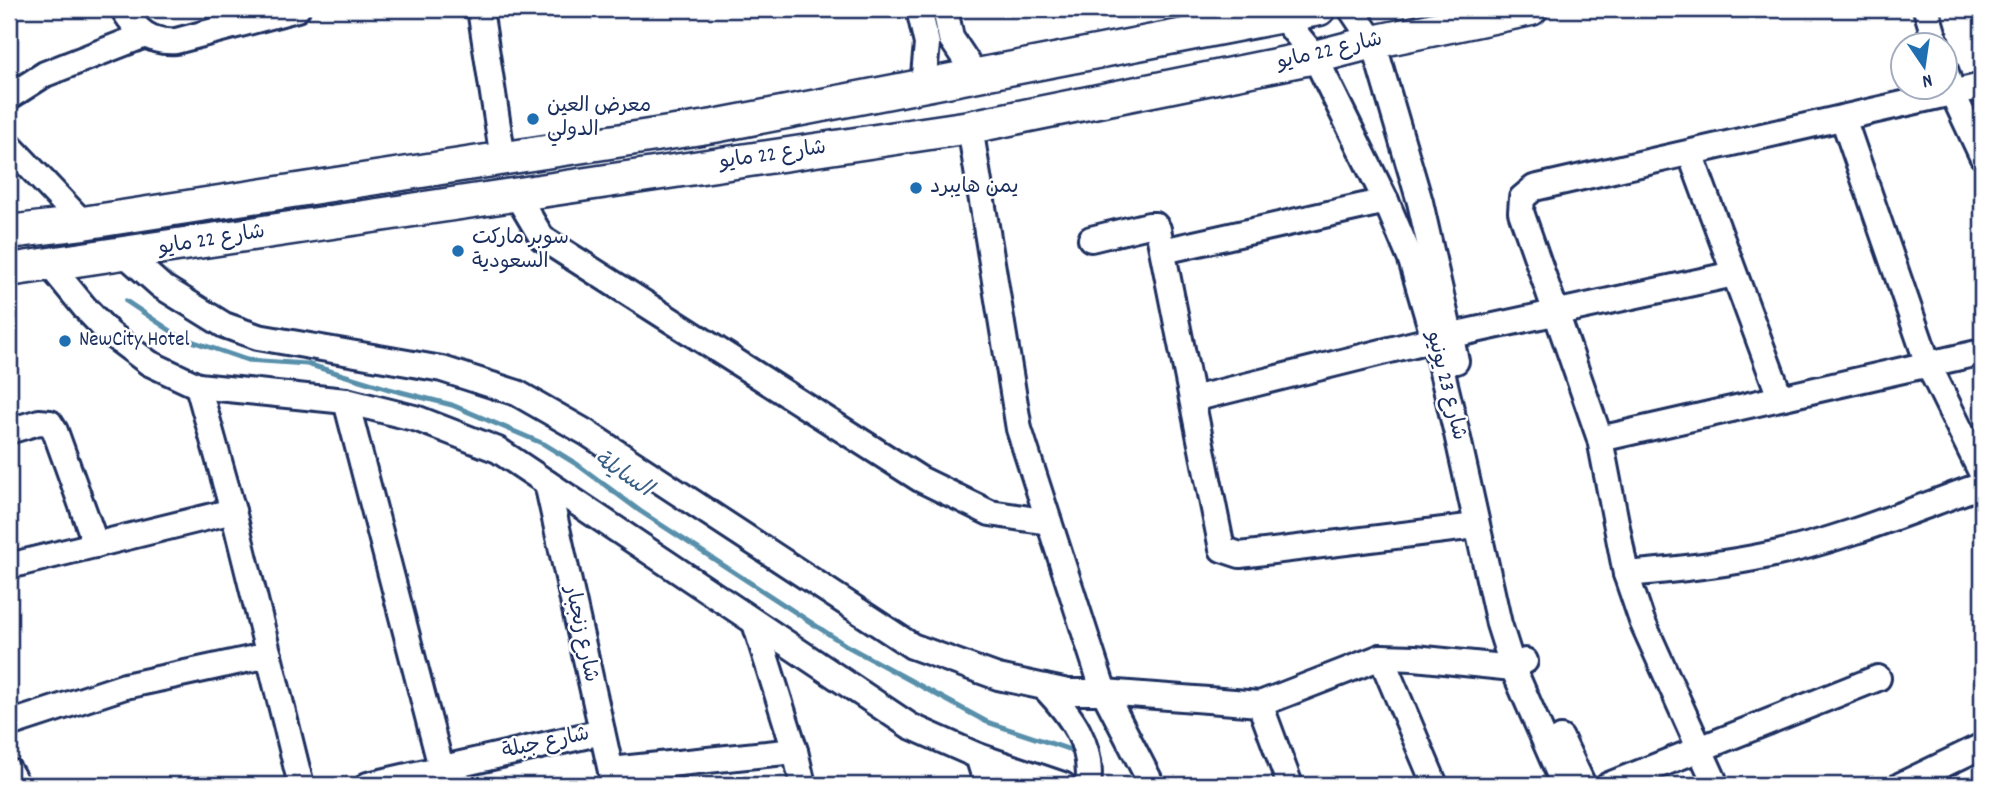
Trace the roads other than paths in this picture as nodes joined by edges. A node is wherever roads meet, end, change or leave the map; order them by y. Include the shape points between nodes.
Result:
1 (123, 9) edge
2 (297, 9) edge
3 (480, 9) edge
4 (919, 9) edge
5 (945, 9) edge
6 (1319, 9) edge
7 (1351, 9) edge
8 (1531, 9) edge
9 (1926, 9) edge
10 (1279, 13) edge
11 (1933, 32) edge
12 (145, 35) junction
13 (939, 40) junction
14 (1373, 42) junction
15 (1315, 57) junction
16 (975, 74) junction
17 (1960, 83) edge
18 (923, 85) junction
19 (1982, 86) edge
20 (9, 97) edge
21 (1890, 102) edge
22 (1958, 102) edge
23 (1843, 118) junction
24 (970, 127) junction
25 (9, 145) edge
26 (1690, 153) junction
27 (1982, 156) edge
28 (503, 159) junction
29 (516, 194) junction
30 (1386, 201) junction
31 (83, 223) junction
32 (9, 232) edge
33 (1091, 239) dead end
34 (9, 246) edge
35 (1163, 251) junction
36 (125, 254) junction
37 (49, 264) junction
38 (9, 270) edge
39 (1734, 274) junction
40 (1556, 312) junction
41 (1442, 337) junction
42 (1982, 352) edge
43 (1927, 364) junction
44 (198, 386) junction
45 (1780, 397) junction
46 (1193, 399) junction
47 (346, 401) junction
48 (9, 431) edge
49 (1600, 439) junction
50 (1982, 474) edge
51 (547, 483) junction
52 (1982, 485) edge
53 (233, 511) junction
54 (1048, 522) junction
55 (1476, 526) junction
56 (96, 545) junction
57 (9, 566) edge
58 (1626, 574) junction
59 (755, 623) junction
60 (269, 655) junction
61 (1381, 657) junction
62 (1519, 665) junction
63 (1878, 678) dead end
64 (1044, 687) junction
65 (1104, 692) junction
66 (1260, 705) junction
67 (9, 724) edge
68 (602, 732) junction
69 (1982, 746) edge
70 (1699, 750) junction
71 (795, 751) junction
72 (978, 757) junction
73 (441, 767) junction
74 (9, 771) edge
75 (613, 778) edge
76 (17, 785) edge
77 (301, 785) edge
78 (368, 785) edge
79 (803, 785) edge
80 (987, 785) edge
81 (1063, 785) edge
82 (1088, 785) edge
83 (1152, 785) edge
84 (1290, 785) edge
85 (1435, 785) edge
86 (1563, 785) edge
87 (1583, 785) edge
88 (1609, 785) edge
89 (1716, 785) edge
90 (1901, 785) edge

1 - 12 street
2 - 12 street via 176,41 160,42
3 - 28 street
4 - 13 street
5 - 13 street
6 - 10 main road, شارع 22 مايو
7 - 14 street, شارع 23 يونيو
8 - 14 main road, شارع 22 مايو
9 - 11 street
10 - 15 street, شارع 23 يونيو
10 - 16 main road, شارع 22 مايو
12 - 20 street via 44,74
13 - 16 street
13 - 18 street
14 - 15 main road, شارع 22 مايو
14 - 41 street, شارع 23 يونيو via 1420,202
15 - 24 main road, شارع 22 مايو
15 - 30 street, شارع 23 يونيو
16 - 18 main road, شارع 22 مايو
17 - 19 street
18 - 28 main road, شارع 22 مايو via 714,126
21 - 23 street
22 - 27 street
23 - 26 street
23 - 43 street
24 - 29 main road, شارع 22 مايو
24 - 54 street via 1019,429
25 - 31 street
26 - 39 street
26 - 40 street via 1534,188 1522,198 1521,212
28 - 31 main road, شارع 22 مايو
29 - 36 main road, شارع 22 مايو
29 - 54 street via 542,238 920,478 990,513
30 - 35 street
30 - 41 street, شارع 23 يونيو
31 - 32 main road, شارع 22 مايو
31 - 36 main road
33 - 35 street via 1155,225
34 - 37 main road
35 - 46 street
36 - 37 main road, شارع 22 مايو
36 - 64 street via 160,286 223,325 258,337 442,369 516,393 587,433 912,646 998,677
37 - 38 main road, شارع 22 مايو
37 - 44 street via 109,333 149,363
39 - 40 street
39 - 45 street
40 - 41 street
40 - 49 street
41 - 46 street
41 - 55 street, شارع 23 يونيو
41 - 62 street, شارع 23 يونيو via 1508,596
42 - 43 street
43 - 45 street
43 - 50 street
44 - 47 street
44 - 53 street
45 - 49 street
46 - 55 street via 1222,549 1240,555
47 - 51 street via 418,419 498,450
47 - 73 street
48 - 56 street via 50,423
49 - 58 street
51 - 59 street
51 - 68 street, شارع زنجبار
52 - 58 street via 1771,555
53 - 56 street
53 - 60 street
54 - 65 street
55 - 62 street, شارع 23 يونيو via 1499,624
56 - 57 street
58 - 70 street
59 - 71 street
59 - 72 street via 909,726
60 - 67 street via 125,686
60 - 77 street
61 - 62 street
61 - 66 street
61 - 85 street
62 - 86 street, شارع 23 يونيو
62 - 87 street, شارع 23 يونيو
63 - 70 street
64 - 65 street
64 - 82 street via 1080,731
65 - 66 street
65 - 83 street
66 - 84 street
68 - 73 street, شارع جبلة
68 - 75 street, شارع زنجبار
69 - 90 street
70 - 88 street
70 - 89 street
71 - 75 street
71 - 79 street
72 - 80 street
72 - 81 street
73 - 78 street, شارع جبلة
74 - 76 street

